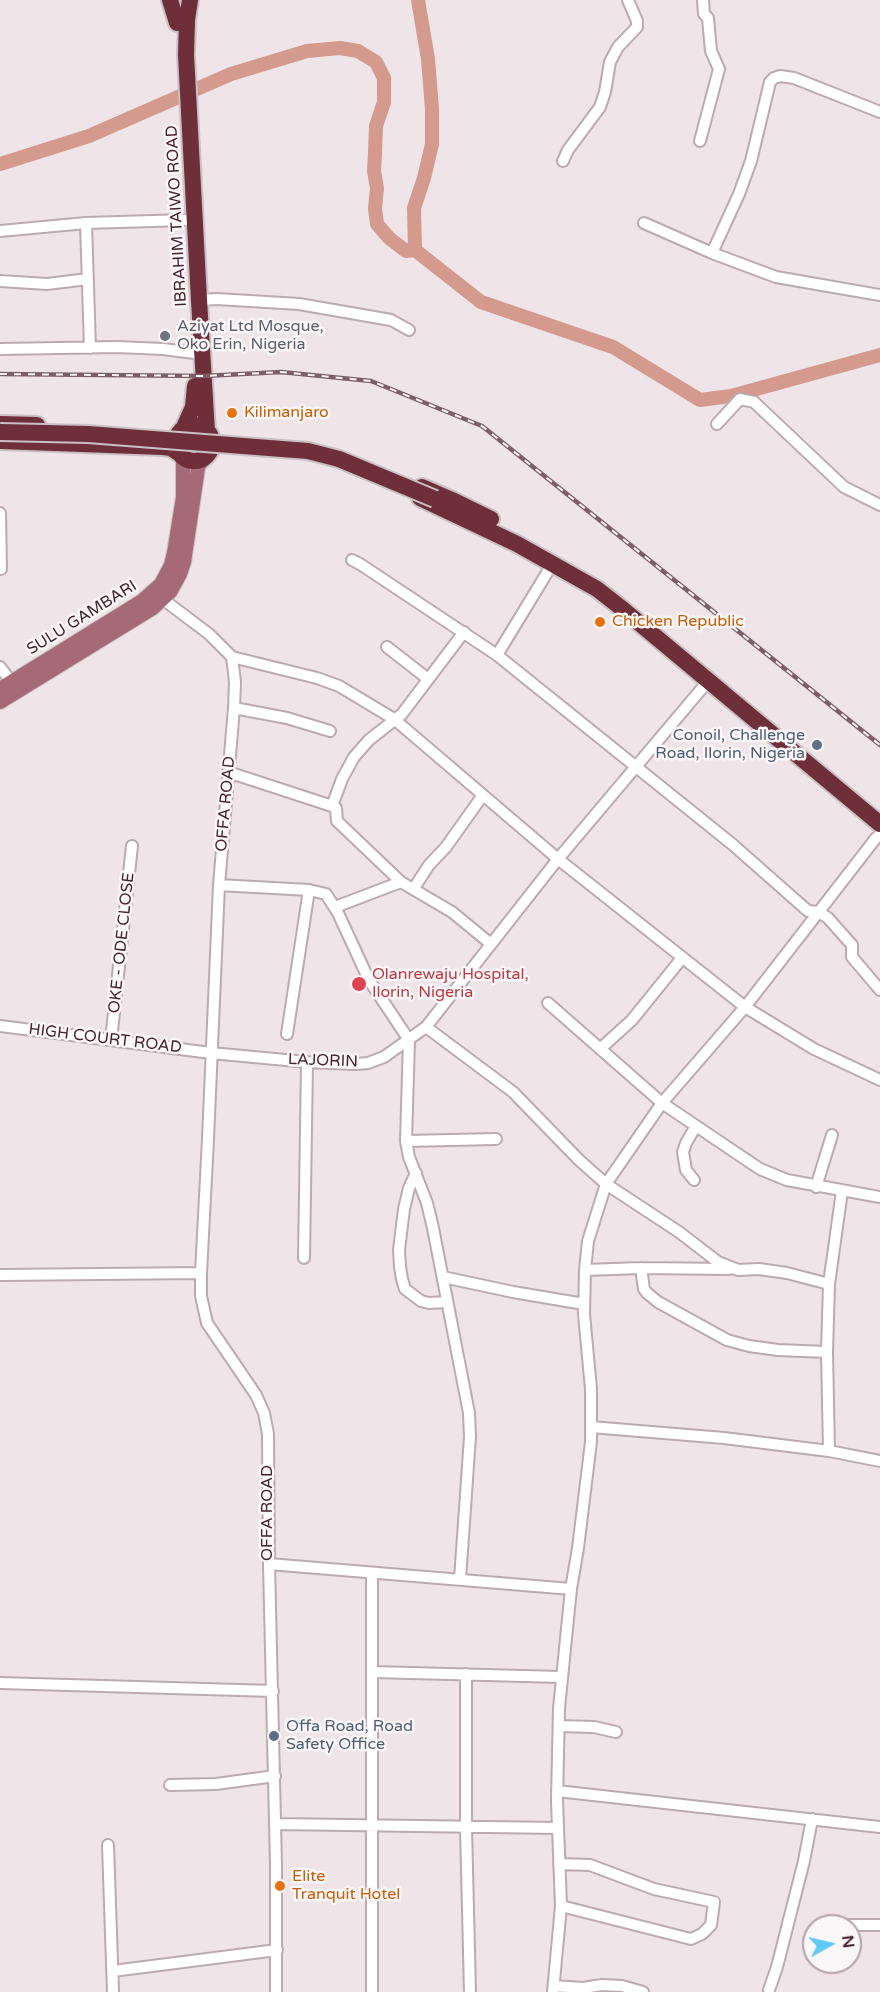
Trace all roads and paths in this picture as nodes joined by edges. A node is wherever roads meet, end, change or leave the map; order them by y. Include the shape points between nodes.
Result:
1 (170, 0) edge
2 (180, 0) edge
3 (190, 0) edge
4 (628, 0) edge
5 (703, 0) edge
6 (177, 23) junction
7 (182, 55) junction
8 (185, 103) junction
9 (880, 112) edge
10 (700, 141) dead end
11 (562, 161) dead end
12 (186, 220) junction
13 (86, 223) junction
14 (644, 223) dead end
15 (0, 231) edge
16 (712, 253) junction
17 (88, 279) junction
18 (0, 281) edge
19 (880, 295) edge
20 (199, 300) junction
21 (409, 330) dead end
22 (90, 348) junction
23 (0, 349) edge
24 (194, 353) junction
25 (0, 424) edge
26 (717, 424) dead end
27 (182, 429) junction
28 (0, 434) edge
29 (0, 441) edge
30 (208, 444) junction
31 (182, 456) junction
32 (880, 506) edge
33 (0, 513) edge
34 (520, 540) junction
35 (352, 560) dead end
36 (552, 563) junction
37 (1, 569) edge
38 (158, 596) junction
39 (464, 632) junction
40 (387, 647) dead end
41 (497, 655) junction
42 (232, 657) junction
43 (0, 667) edge
44 (429, 679) junction
45 (709, 680) junction
46 (10, 687) edge
47 (0, 702) edge
48 (234, 708) junction
49 (394, 719) junction
50 (330, 731) dead end
51 (636, 768) junction
52 (228, 772) junction
53 (483, 795) junction
54 (332, 806) junction
55 (880, 810) edge
56 (879, 829) edge
57 (132, 846) dead end
58 (558, 859) junction
59 (401, 882) junction
60 (219, 885) junction
61 (414, 888) junction
62 (309, 890) junction
63 (335, 907) junction
64 (819, 912) junction
65 (491, 944) junction
66 (682, 958) junction
67 (880, 990) edge
68 (548, 1003) dead end
69 (745, 1007) junction
70 (0, 1026) edge
71 (426, 1027) junction
72 (287, 1034) dead end
73 (111, 1040) junction
74 (409, 1041) junction
75 (600, 1049) junction
76 (211, 1053) junction
77 (307, 1062) junction
78 (880, 1080) edge
79 (662, 1103) junction
80 (696, 1126) junction
81 (832, 1135) dead end
82 (496, 1139) dead end
83 (406, 1141) junction
84 (416, 1173) junction
85 (694, 1180) dead end
86 (606, 1185) junction
87 (816, 1187) junction
88 (842, 1191) junction
89 (880, 1197) edge
90 (304, 1258) dead end
91 (641, 1268) junction
92 (738, 1269) junction
93 (585, 1270) junction
94 (201, 1273) junction
95 (0, 1275) edge
96 (443, 1277) junction
97 (829, 1284) junction
98 (447, 1302) junction
99 (584, 1304) junction
100 (827, 1353) junction
101 (591, 1427) junction
102 (829, 1451) junction
103 (880, 1461) edge
104 (269, 1564) junction
105 (372, 1573) junction
106 (460, 1579) junction
107 (571, 1589) junction
108 (373, 1672) junction
109 (466, 1674) junction
110 (561, 1677) junction
111 (0, 1683) edge
112 (273, 1691) junction
113 (559, 1726) junction
114 (616, 1732) dead end
115 (275, 1776) junction
116 (170, 1785) dead end
117 (557, 1791) junction
118 (812, 1819) junction
119 (276, 1824) junction
120 (373, 1826) junction
121 (880, 1827) edge
122 (466, 1828) junction
123 (558, 1828) junction
124 (108, 1845) dead end
125 (559, 1863) junction
126 (561, 1906) junction
127 (862, 1925) edge
128 (880, 1925) edge
129 (277, 1950) junction
130 (113, 1971) junction
131 (553, 1989) edge
132 (620, 1989) edge
133 (769, 1990) edge
134 (113, 1992) edge
135 (276, 1992) edge
136 (372, 1992) edge
137 (470, 1992) edge
138 (643, 1992) edge

1 - 6 highway
2 - 6 highway, IBRAHIM TAIWO ROAD
3 - 7 highway, IBRAHIM TAIWO ROAD
4 - 11 street via 637,27 618,46 610,62 600,107
5 - 10 street via 711,51 719,69
6 - 7 highway, IBRAHIM TAIWO ROAD
7 - 8 highway, IBRAHIM TAIWO ROAD
8 - 12 highway, IBRAHIM TAIWO ROAD
8 - 20 highway, IBRAHIM TAIWO ROAD
9 - 16 street via 794,78 774,78 751,161
12 - 13 street
12 - 24 highway, IBRAHIM TAIWO ROAD
13 - 15 street
13 - 17 street
14 - 16 street
16 - 19 street via 777,277
17 - 18 street via 47,284
17 - 22 street
20 - 21 street via 299,304 391,320
20 - 30 highway, IBRAHIM TAIWO ROAD
22 - 23 street
22 - 24 street
24 - 27 highway, IBRAHIM TAIWO ROAD via 193,407
25 - 27 highway via 168,435
26 - 32 street via 740,399 754,402 844,487
27 - 30 highway via 196,425
27 - 31 highway via 176,442
28 - 34 highway, bridge via 323,459 434,501
29 - 31 highway via 163,447
30 - 31 highway via 196,460
30 - 34 highway via 216,448 320,456
30 - 38 main road via 198,467 180,574 170,592
31 - 38 main road, SULU GAMBARI via 183,497 174,553
33 - 37 street
34 - 36 highway
34 - 55 highway via 579,567 620,594
35 - 39 street
36 - 41 street
36 - 45 highway via 597,589
38 - 42 street via 209,634
38 - 46 main road via 153,608
39 - 41 street
39 - 44 street
40 - 44 street
41 - 51 street
42 - 48 street, OFFA ROAD
42 - 49 street via 339,686
43 - 46 street
44 - 49 street
45 - 51 street, LAJORIN
45 - 56 highway
46 - 47 main road
48 - 50 street
48 - 52 street, OFFA ROAD
49 - 53 street
49 - 54 street via 354,757
51 - 58 street, LAJORIN
51 - 64 street via 808,911
52 - 54 street
52 - 60 street, OFFA ROAD
53 - 58 street
53 - 61 street
54 - 59 street via 338,821
56 - 64 street
57 - 73 street, OKE - ODE CLOSE
58 - 65 street, LAJORIN
58 - 66 street
59 - 61 street
59 - 63 street
60 - 62 street
60 - 76 street, OFFA ROAD
61 - 65 street via 459,917
62 - 63 street via 326,894
62 - 72 street
63 - 74 street via 369,980
64 - 67 street via 852,945 852,957
64 - 69 street
65 - 71 street, LAJORIN
66 - 69 street
66 - 75 street via 632,1020
68 - 75 street
69 - 78 street via 814,1049
69 - 79 street
70 - 73 street, HIGH COURT ROAD
71 - 74 street, LAJORIN
71 - 86 street via 513,1092
73 - 76 street, HIGH COURT ROAD
74 - 77 street, LAJORIN via 368,1063
74 - 83 street
75 - 79 street
76 - 77 street, LAJORIN
76 - 94 street, OFFA ROAD
77 - 90 street
79 - 80 street
79 - 86 street
80 - 85 street via 683,1152 686,1170
80 - 87 street via 760,1169
81 - 87 street
82 - 83 street
83 - 84 street
84 - 96 street via 429,1211
84 - 98 street via 404,1209 399,1250 402,1279 405,1289 421,1301
86 - 92 street via 718,1262
86 - 93 street via 588,1241
87 - 88 street
88 - 89 street
88 - 97 street
91 - 92 street
91 - 93 street
91 - 100 street via 647,1293 727,1340 778,1350
92 - 97 street via 787,1273
93 - 99 street
94 - 95 street
94 - 104 street, OFFA ROAD via 207,1323 264,1413 268,1434
96 - 98 street
96 - 99 street
97 - 100 street
98 - 106 street via 469,1413
99 - 101 street
100 - 102 street
101 - 102 street
101 - 107 street
102 - 103 street
104 - 105 street
104 - 112 street, OFFA ROAD
105 - 106 street
105 - 108 street
106 - 107 street
107 - 110 street
108 - 109 street
108 - 120 street
109 - 110 street
109 - 122 street
110 - 113 street
111 - 112 street
112 - 115 street, OFFA ROAD
113 - 114 street
113 - 117 street
115 - 116 street
115 - 119 street, OFFA ROAD
117 - 118 street
117 - 123 street
118 - 121 street
118 - 133 street
119 - 120 street
119 - 129 street, OFFA ROAD
120 - 122 street
120 - 136 street
122 - 123 street
122 - 137 street
123 - 125 street
124 - 130 street
125 - 126 street
125 - 126 street via 590,1864 654,1889 714,1902 711,1925 691,1939
126 - 131 street
127 - 128 street
129 - 130 street
129 - 135 street, OFFA ROAD
130 - 134 street
131 - 132 street via 602,1985
132 - 138 street

